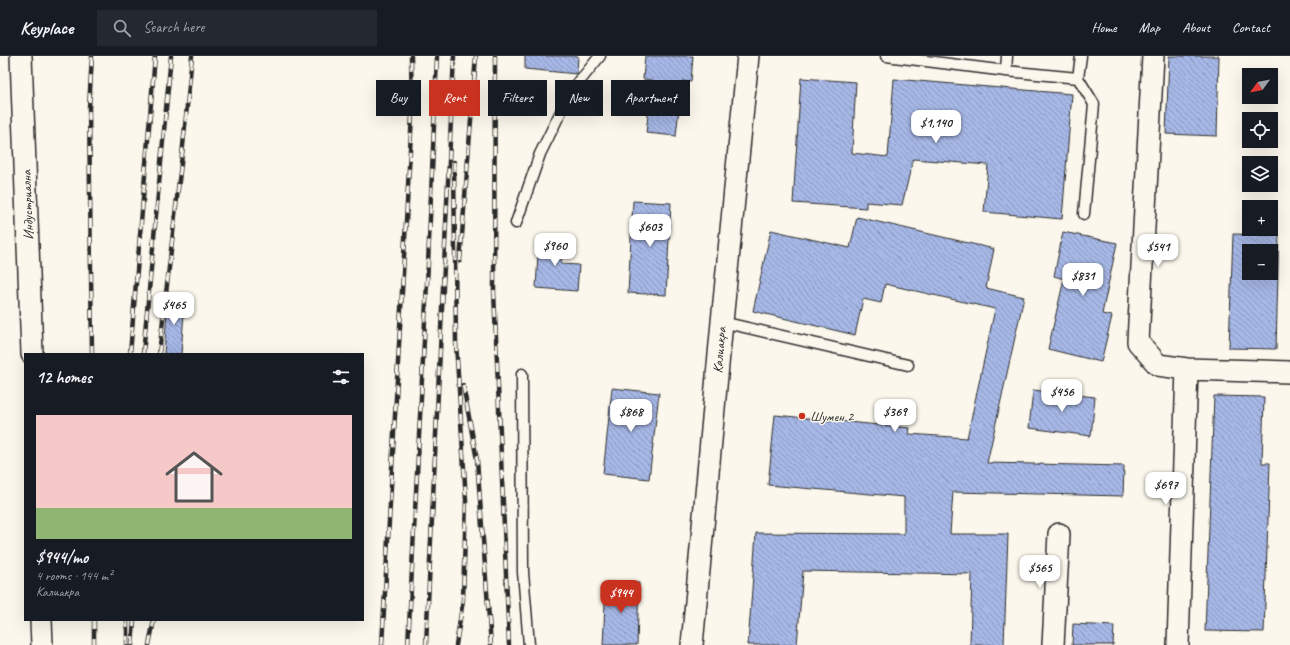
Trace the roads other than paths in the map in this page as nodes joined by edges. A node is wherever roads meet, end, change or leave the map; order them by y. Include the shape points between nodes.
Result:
1 (21, 56) edge
2 (600, 56) edge
3 (748, 56) edge
4 (886, 56) edge
5 (1007, 56) edge
6 (1081, 56) edge
7 (1153, 56) edge
8 (1006, 71) junction
9 (1078, 78) junction
10 (1084, 214) dead end
11 (516, 223) dead end
12 (722, 322) junction
13 (32, 353) edge
14 (908, 365) dead end
15 (1187, 369) junction
16 (1290, 372) edge
17 (522, 374) dead end
18 (1060, 534) dead end
19 (41, 621) edge
20 (42, 645) edge
21 (529, 645) edge
22 (692, 645) edge
23 (1053, 645) edge
24 (1178, 645) edge

1 - 13 street, Индустриална
2 - 11 lane via 570,93 540,154
3 - 12 street, Калиакра
4 - 8 lane
5 - 8 lane
6 - 9 lane
7 - 15 street via 1138,342 1158,365
8 - 9 lane
9 - 10 lane via 1094,104
12 - 14 lane
12 - 22 street, Калиакра
15 - 16 street
15 - 24 street
17 - 21 lane via 523,572
18 - 23 street
19 - 20 street

